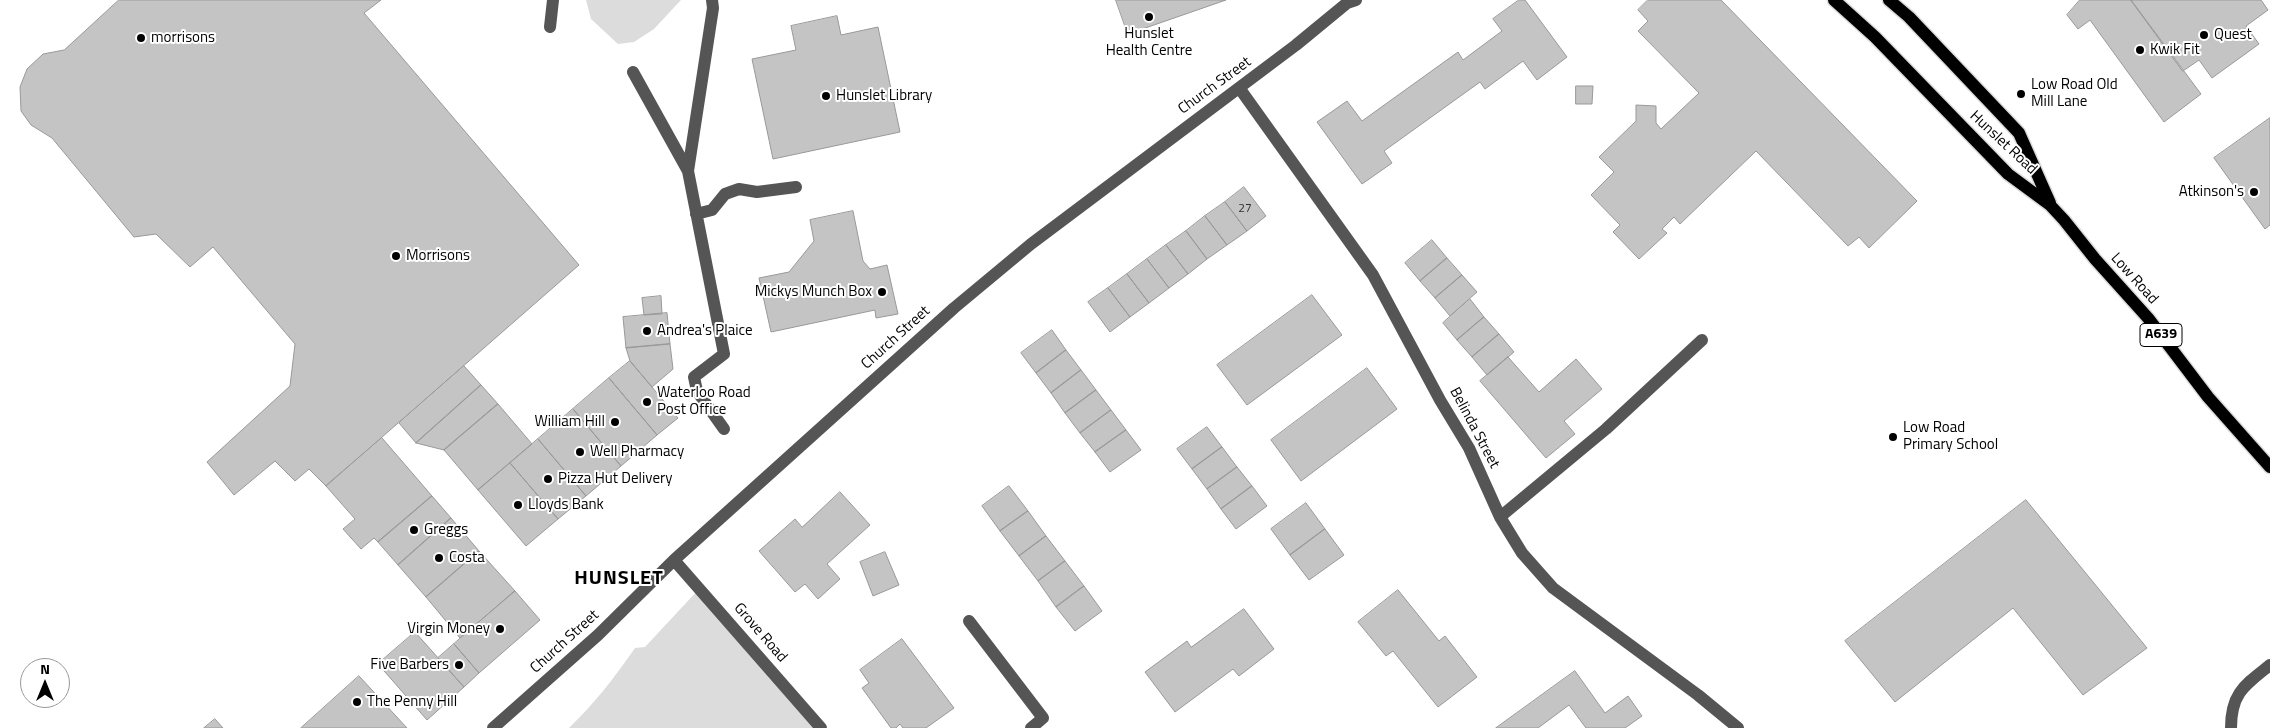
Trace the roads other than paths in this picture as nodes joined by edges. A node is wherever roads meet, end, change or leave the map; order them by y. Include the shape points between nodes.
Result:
1 (553, 0) edge
2 (712, 0) edge
3 (1834, 0) edge
4 (1889, 0) edge
5 (1350, 1) edge
6 (550, 27) dead end
7 (633, 72) dead end
8 (1240, 89) junction
9 (688, 171) junction
10 (796, 187) dead end
11 (2050, 205) junction
12 (696, 214) junction
13 (1702, 340) dead end
14 (724, 429) dead end
15 (2270, 467) edge
16 (1500, 517) junction
17 (674, 560) junction
18 (970, 621) dead end
19 (2270, 665) edge
20 (492, 728) edge
21 (821, 728) edge
22 (1032, 728) edge
23 (1738, 728) edge
24 (2231, 728) edge

1 - 6 street
2 - 9 street
3 - 11 main road, Hunslet Road / A639 via 1875,37 2008,174
4 - 11 main road, Hunslet Road / A639 via 1909,17 2019,134
5 - 8 street, Church Street
7 - 9 street
8 - 16 street, Belinda Street via 1373,275 1469,448
8 - 17 street, Church Street via 1031,244 954,308
9 - 12 street
10 - 12 street via 756,192 739,190 725,194 712,210
11 - 15 main road, Low Road / A639
12 - 14 street via 724,354 694,377 697,391
13 - 16 street via 1606,429
16 - 23 street, Belinda Street via 1522,553 1553,588
17 - 20 street, Church Street via 598,635
17 - 21 street, Grove Road
18 - 22 street via 1043,718
19 - 24 street via 2241,688 2233,703

